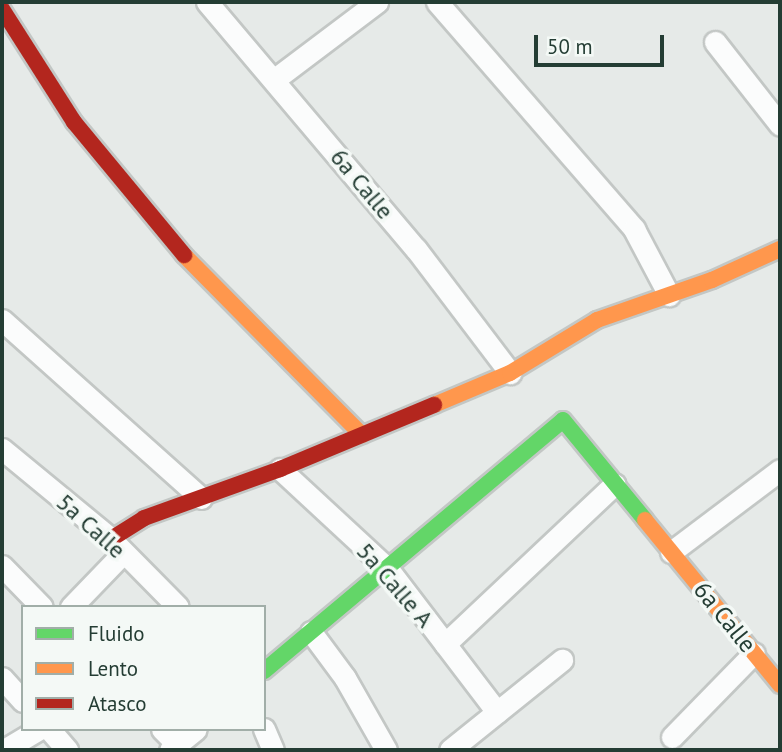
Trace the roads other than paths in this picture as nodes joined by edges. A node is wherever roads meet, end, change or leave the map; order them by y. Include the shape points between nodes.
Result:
1 (207, 2) edge
2 (377, 2) edge
3 (437, 2) edge
4 (2, 9) edge
5 (715, 43) dead end
6 (275, 79) junction
7 (780, 125) edge
8 (780, 249) edge
9 (669, 296) junction
10 (2, 320) edge
11 (510, 373) junction
12 (362, 435) junction
13 (2, 449) edge
14 (280, 469) junction
15 (780, 470) edge
16 (615, 484) junction
17 (201, 498) junction
18 (116, 547) junction
19 (671, 552) junction
20 (2, 566) edge
21 (387, 569) junction
22 (40, 605) edge
23 (72, 605) edge
24 (176, 605) edge
25 (311, 632) junction
26 (445, 644) junction
27 (754, 653) junction
28 (562, 660) dead end
29 (266, 669) edge
30 (2, 678) edge
31 (780, 685) edge
32 (21, 699) edge
33 (497, 712) junction
34 (36, 731) edge
35 (51, 731) edge
36 (163, 731) edge
37 (194, 731) edge
38 (265, 731) edge
39 (672, 737) dead end
40 (174, 748) edge
41 (4, 750) edge
42 (67, 750) edge
43 (273, 750) edge
44 (386, 750) edge
45 (450, 750) edge

1 - 6 street, 6a Calle
2 - 6 street
3 - 9 street via 634,229
4 - 12 street via 74,122 146,213 213,287
5 - 7 street
6 - 11 street, 6a Calle via 416,249
8 - 9 street
9 - 11 street via 597,320
10 - 17 street
11 - 12 street
12 - 14 street
13 - 18 street, 5a Calle
14 - 17 street
14 - 21 street, 5a Calle A
15 - 19 street
16 - 19 street, 6a Calle
16 - 21 street, 6a Calle via 563,420
16 - 26 street
17 - 18 street via 144,518
18 - 23 street
18 - 24 street, 5a Calle
19 - 27 street, 6a Calle
20 - 22 street
21 - 25 street
21 - 26 street, 5a Calle A
25 - 29 street
25 - 44 street via 345,678
26 - 33 street, 5a Calle A
27 - 31 street, 6a Calle
27 - 39 street
28 - 33 street
30 - 32 street
33 - 45 street
34 - 41 street
35 - 42 street
36 - 40 street
37 - 40 street
38 - 43 street

